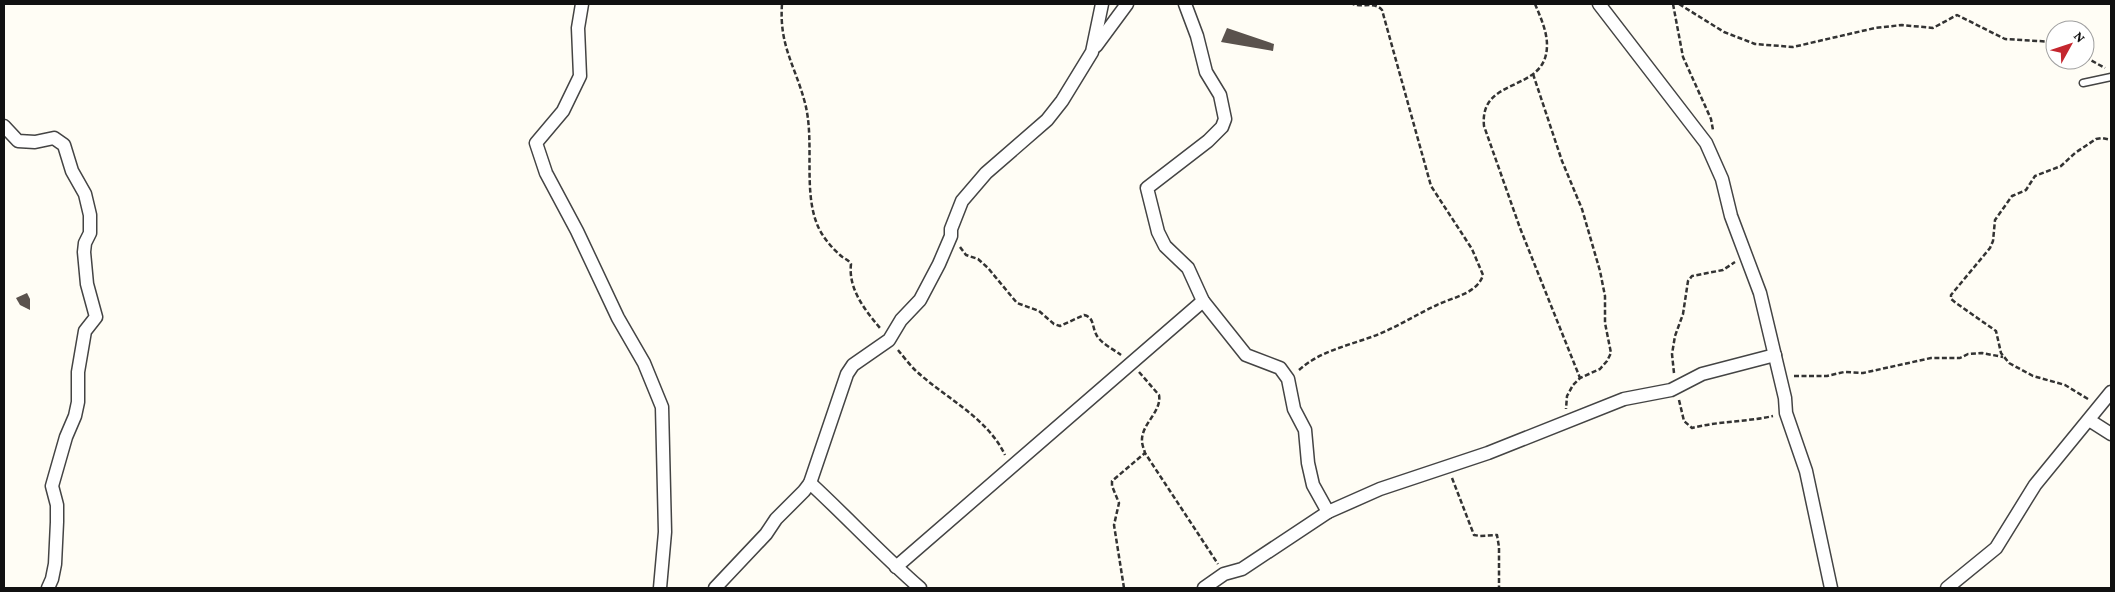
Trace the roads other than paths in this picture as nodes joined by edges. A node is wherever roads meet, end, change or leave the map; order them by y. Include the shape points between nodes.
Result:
1 (582, 4) edge
2 (1102, 4) edge
3 (1127, 4) edge
4 (1185, 4) edge
5 (1599, 4) edge
6 (1092, 52) junction
7 (2111, 76) edge
8 (2083, 83) dead end
9 (4, 126) edge
10 (1203, 301) junction
11 (1776, 355) junction
12 (2111, 392) edge
13 (2090, 420) junction
14 (2111, 434) edge
15 (810, 483) junction
16 (1328, 512) junction
17 (896, 567) junction
18 (48, 588) edge
19 (660, 588) edge
20 (715, 588) edge
21 (920, 588) edge
22 (1204, 588) edge
23 (1830, 588) edge
24 (1947, 588) edge

1 - 19 street via 578,28 580,76 563,111 536,143 546,173 644,363 662,407 665,532
2 - 6 street
3 - 6 street
4 - 10 street via 1198,36 1206,72 1220,95 1225,118 1222,127 1212,137 1157,179 1147,192 1158,232 1166,246 1188,268
5 - 11 street via 1706,143 1722,179 1731,216 1760,293
6 - 15 street via 1062,102 1047,120 986,172 962,201 951,236 920,300 901,320 889,340 853,365 846,374
7 - 8 lane
9 - 18 street via 18,141 54,138 64,145 72,171 85,194 90,215 90,233 84,252 87,284 96,317 85,330 78,372 78,402 52,486 57,522 55,564
10 - 16 street via 1246,355 1280,368 1288,379 1294,409 1306,436 1313,485
10 - 17 street
11 - 16 street via 1702,374 1671,390 1624,399 1380,489
11 - 23 street via 1786,413 1806,471
12 - 13 street
13 - 14 street
13 - 24 street via 2036,485 1996,548
15 - 17 street
15 - 20 street
16 - 22 street via 1242,569 1224,574
17 - 21 street

